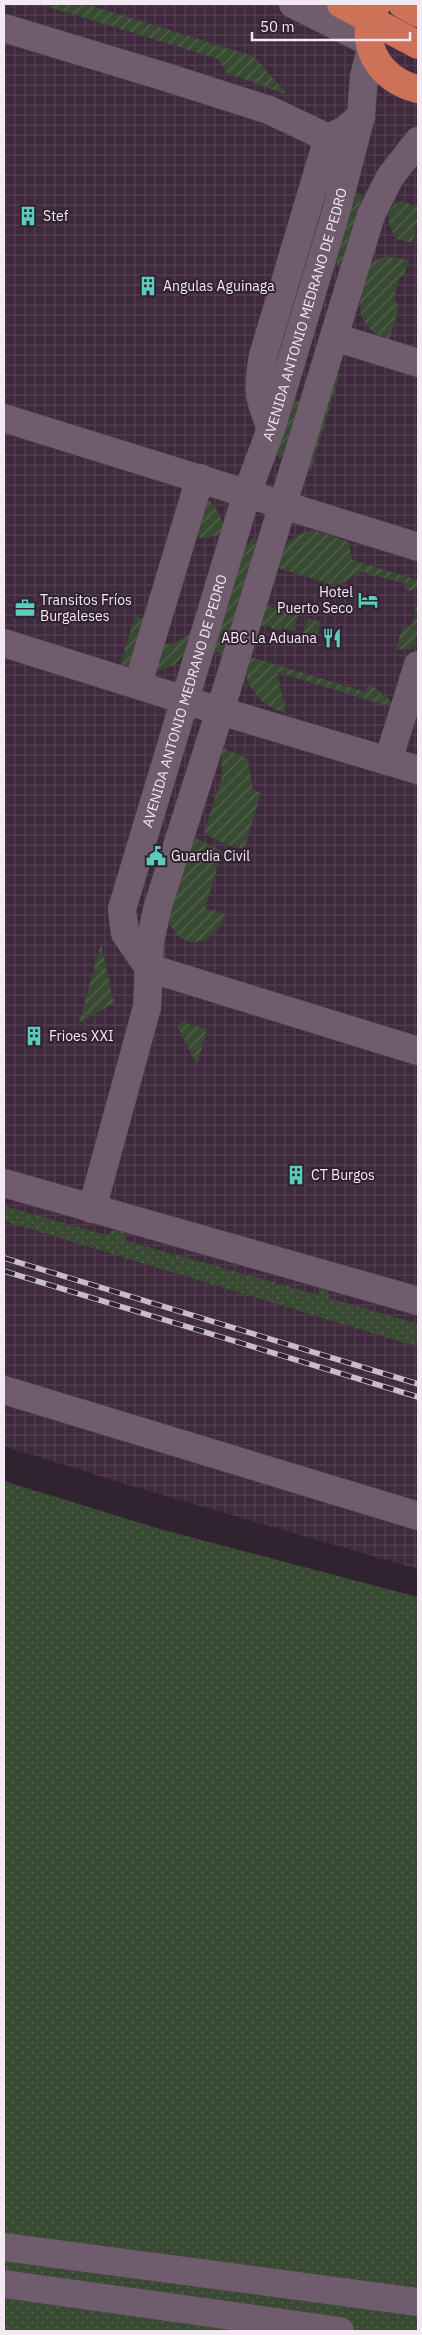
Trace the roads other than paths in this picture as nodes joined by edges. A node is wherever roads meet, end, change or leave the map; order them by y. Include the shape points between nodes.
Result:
1 (293, 4) edge
2 (341, 4) edge
3 (402, 4) edge
4 (418, 13) edge
5 (4, 28) edge
6 (372, 28) edge
7 (418, 44) edge
8 (418, 89) edge
9 (361, 116) junction
10 (328, 138) junction
11 (418, 141) edge
12 (334, 337) junction
13 (418, 363) edge
14 (4, 418) edge
15 (271, 429) junction
16 (200, 478) junction
17 (247, 493) junction
18 (282, 505) junction
19 (418, 547) edge
20 (4, 643) edge
21 (418, 665) edge
22 (138, 684) junction
23 (184, 699) junction
24 (220, 711) junction
25 (388, 761) junction
26 (418, 770) edge
27 (149, 968) junction
28 (418, 1052) edge
29 (4, 1183) edge
30 (92, 1209) junction
31 (418, 1301) edge
32 (4, 1390) edge
33 (418, 1516) edge
34 (4, 2247) edge
35 (4, 2284) edge
36 (418, 2302) edge
37 (340, 2331) edge

1 - 6 street
2 - 6 highway
3 - 4 highway
5 - 10 street via 269,110
6 - 7 highway
6 - 8 highway via 381,69 394,81
6 - 9 street, AVENIDA ANTONIO MEDRANO DE PEDRO
9 - 10 street via 345,130
9 - 15 street, AVENIDA ANTONIO MEDRANO DE PEDRO via 336,212
10 - 15 street via 264,354 259,400
11 - 12 street via 390,177 371,215
12 - 13 street
12 - 18 street
14 - 16 street
15 - 17 street, AVENIDA ANTONIO MEDRANO DE PEDRO
16 - 17 street
16 - 22 street
17 - 18 street
17 - 23 street, AVENIDA ANTONIO MEDRANO DE PEDRO
18 - 19 street
18 - 24 street
20 - 22 street
21 - 25 street
22 - 23 street
23 - 24 street
23 - 27 street, AVENIDA ANTONIO MEDRANO DE PEDRO via 122,909 125,933
24 - 25 street
24 - 27 street via 158,906 150,941
25 - 26 street
27 - 28 street
27 - 30 street via 147,1006
29 - 30 street
30 - 31 street
32 - 33 street
34 - 36 street
35 - 37 street

